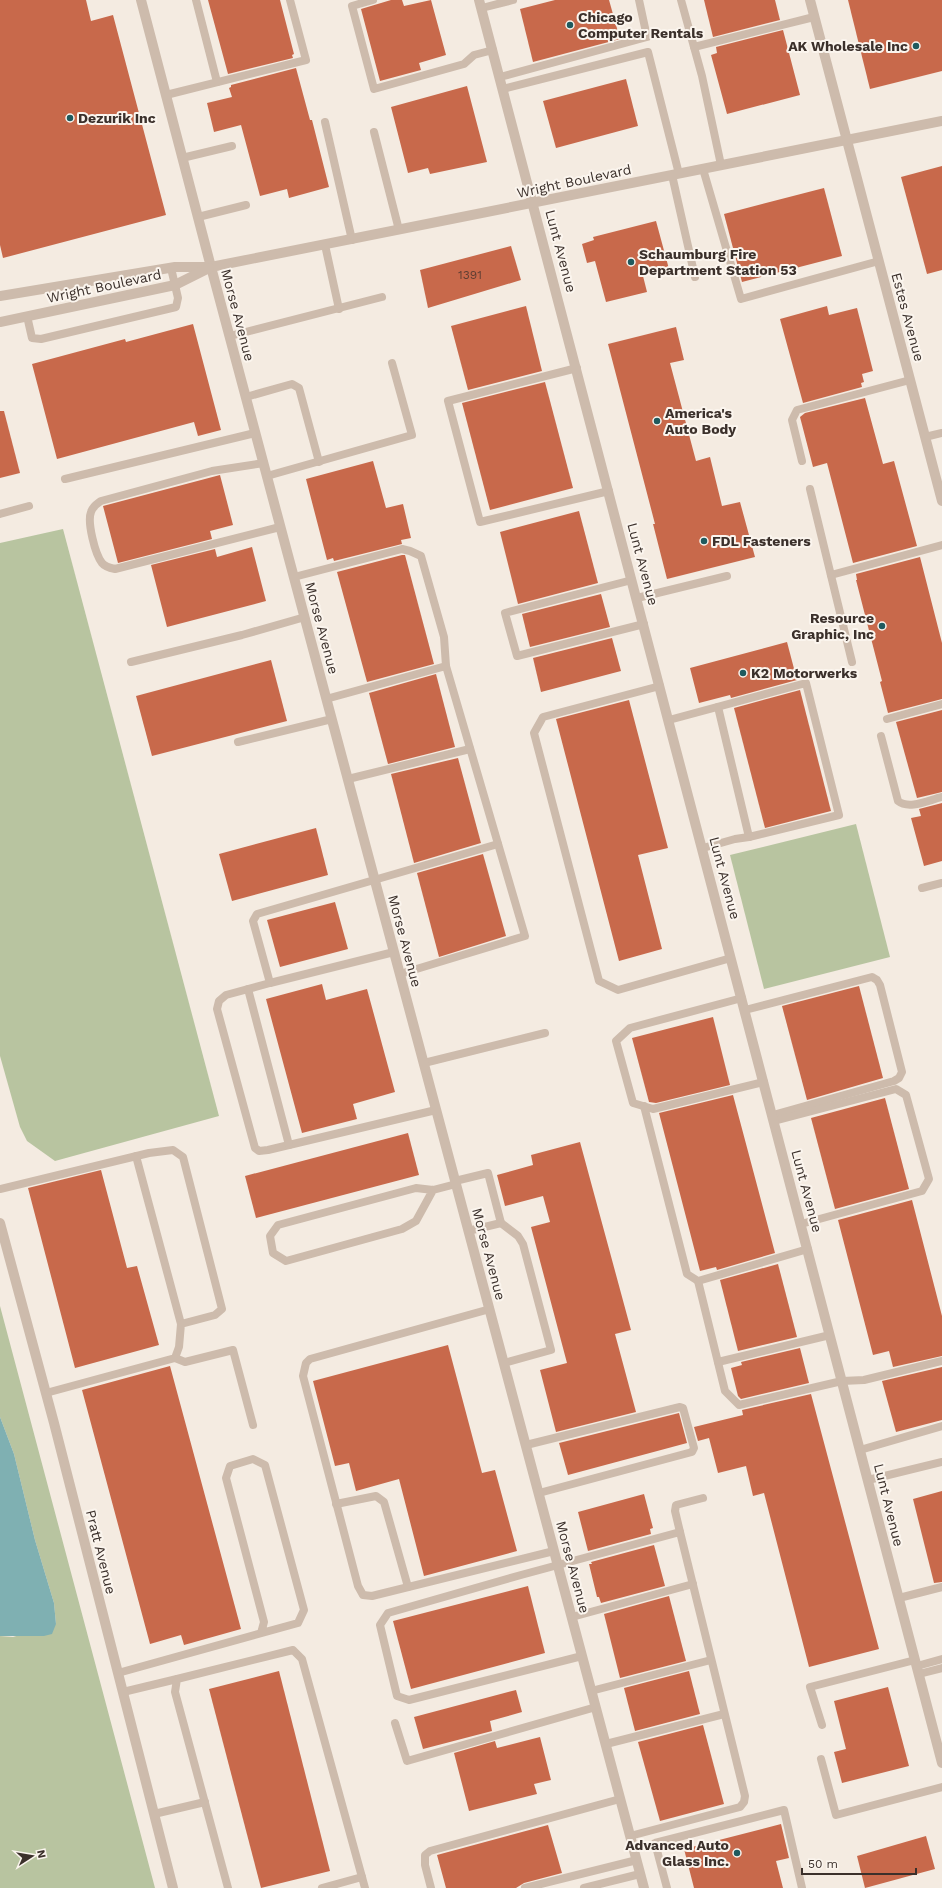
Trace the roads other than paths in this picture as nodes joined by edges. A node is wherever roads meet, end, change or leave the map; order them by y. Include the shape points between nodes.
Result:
1 (141, 0) edge
2 (196, 0) edge
3 (290, 0) edge
4 (373, 0) edge
5 (513, 0) edge
6 (639, 0) edge
7 (681, 0) edge
8 (810, 0) edge
9 (480, 4) edge
10 (814, 17) junction
11 (694, 48) junction
12 (493, 50) junction
13 (500, 77) junction
14 (217, 82) junction
15 (503, 89) junction
16 (166, 95) junction
17 (942, 121) edge
18 (325, 122) dead end
19 (374, 132) dead end
20 (847, 140) junction
21 (232, 146) dead end
22 (182, 158) junction
23 (721, 165) junction
24 (703, 169) junction
25 (675, 175) junction
26 (534, 204) junction
27 (246, 205) dead end
28 (198, 217) junction
29 (399, 230) junction
30 (352, 240) junction
31 (325, 245) junction
32 (879, 261) junction
33 (171, 268) junction
34 (211, 268) junction
35 (695, 278) dead end
36 (175, 286) junction
37 (0, 296) edge
38 (382, 297) dead end
39 (339, 309) junction
40 (27, 316) junction
41 (0, 322) edge
42 (230, 336) junction
43 (392, 363) dead end
44 (577, 368) junction
45 (910, 380) junction
46 (246, 397) junction
47 (255, 433) junction
48 (942, 433) edge
49 (925, 437) junction
50 (802, 461) dead end
51 (319, 462) junction
52 (264, 463) junction
53 (267, 476) junction
54 (65, 479) dead end
55 (810, 489) dead end
56 (609, 491) junction
57 (942, 501) edge
58 (29, 506) dead end
59 (0, 514) edge
60 (280, 527) junction
61 (942, 545) edge
62 (831, 575) junction
63 (727, 576) dead end
64 (294, 577) junction
65 (632, 580) junction
66 (637, 598) junction
67 (305, 617) junction
68 (644, 624) junction
69 (131, 662) dead end
70 (852, 662) dead end
71 (446, 666) junction
72 (660, 686) junction
73 (326, 699) junction
74 (942, 704) edge
75 (718, 707) junction
76 (332, 719) junction
77 (887, 719) dead end
78 (669, 720) junction
79 (881, 736) dead end
80 (238, 742) dead end
81 (470, 748) junction
82 (348, 779) junction
83 (942, 797) edge
84 (749, 837) junction
85 (498, 844) junction
86 (703, 848) junction
87 (375, 880) junction
88 (942, 882) edge
89 (922, 888) dead end
90 (394, 952) junction
91 (732, 958) junction
92 (400, 974) junction
93 (270, 983) junction
94 (248, 989) junction
95 (742, 998) junction
96 (745, 1010) junction
97 (545, 1033) dead end
98 (424, 1063) junction
99 (764, 1082) junction
100 (644, 1106) junction
101 (436, 1110) junction
102 (773, 1118) junction
103 (289, 1145) junction
104 (136, 1156) junction
105 (456, 1183) junction
106 (0, 1189) edge
107 (433, 1190) junction
108 (0, 1223) edge
109 (501, 1223) junction
110 (801, 1224) junction
111 (468, 1231) junction
112 (808, 1249) junction
113 (698, 1281) junction
114 (490, 1309) junction
115 (181, 1324) junction
116 (830, 1335) junction
117 (175, 1358) junction
118 (942, 1361) edge
119 (504, 1362) junction
120 (718, 1362) junction
121 (842, 1381) junction
122 (46, 1393) junction
123 (253, 1425) dead end
124 (942, 1426) edge
125 (526, 1444) junction
126 (860, 1450) junction
127 (942, 1462) edge
128 (868, 1480) junction
129 (539, 1493) junction
130 (703, 1498) dead end
131 (336, 1504) junction
132 (680, 1532) junction
133 (554, 1551) junction
134 (558, 1565) junction
135 (693, 1584) junction
136 (942, 1586) edge
137 (408, 1587) junction
138 (899, 1598) junction
139 (572, 1617) junction
140 (261, 1633) junction
141 (582, 1656) junction
142 (942, 1659) edge
143 (711, 1660) junction
144 (917, 1667) junction
145 (942, 1668) edge
146 (118, 1673) junction
147 (177, 1679) junction
148 (592, 1691) junction
149 (123, 1692) junction
150 (596, 1707) junction
151 (724, 1714) junction
152 (395, 1723) dead end
153 (822, 1725) dead end
154 (606, 1744) junction
155 (941, 1752) edge
156 (821, 1759) dead end
157 (942, 1763) edge
158 (942, 1787) edge
159 (620, 1799) junction
160 (205, 1802) junction
161 (154, 1814) junction
162 (630, 1836) junction
163 (637, 1860) junction
164 (640, 1874) junction
165 (362, 1877) junction
166 (173, 1888) edge
167 (228, 1888) edge
168 (322, 1888) edge
169 (365, 1888) edge
170 (431, 1888) edge
171 (526, 1888) edge
172 (584, 1888) edge
173 (644, 1888) edge
174 (667, 1888) edge
175 (802, 1888) edge

1 - 16 street, Morse Avenue
2 - 14 lane
3 - 14 lane via 306,60
4 - 12 lane via 352,6 374,88 464,64 474,56
5 - 9 lane
6 - 13 lane via 646,36
7 - 11 lane
8 - 10 street, Estes Avenue
9 - 12 street, Lunt Avenue
10 - 11 lane
10 - 20 street, Estes Avenue
11 - 23 lane
12 - 13 street, Lunt Avenue
13 - 15 street, Lunt Avenue
14 - 16 lane
15 - 25 lane via 648,52
15 - 26 street, Lunt Avenue
16 - 22 street, Morse Avenue
17 - 20 street, Wright Boulevard
18 - 30 lane
19 - 29 lane
20 - 23 street, Wright Boulevard
20 - 32 street, Estes Avenue
21 - 22 lane
22 - 28 street, Morse Avenue
23 - 24 street, Wright Boulevard
24 - 25 street, Wright Boulevard
24 - 32 lane via 741,299
25 - 26 street, Wright Boulevard
25 - 35 lane
26 - 29 street, Wright Boulevard
26 - 44 street, Lunt Avenue
27 - 28 lane
28 - 34 street, Morse Avenue
29 - 30 street, Wright Boulevard
30 - 31 street, Wright Boulevard
31 - 34 street, Wright Boulevard
31 - 39 lane
32 - 45 street, Estes Avenue
33 - 34 street, Wright Boulevard
33 - 36 lane
33 - 37 street, Wright Boulevard
34 - 36 street, Wright Boulevard
34 - 42 street, Morse Avenue
36 - 40 street, Wright Boulevard
36 - 40 lane via 178,298 176,307 41,339 32,338
38 - 39 lane
39 - 42 lane
40 - 41 street, Wright Boulevard
42 - 46 street, Morse Avenue
43 - 51 lane via 412,435
44 - 56 street, Lunt Avenue
44 - 56 lane via 448,401 480,522
45 - 49 street, Estes Avenue
45 - 50 lane via 797,410 792,420
46 - 47 street, Morse Avenue
46 - 51 lane via 292,384 299,388
47 - 52 street, Morse Avenue
47 - 54 lane
48 - 49 lane
49 - 57 street, Estes Avenue
51 - 53 lane
52 - 53 street, Morse Avenue
52 - 60 lane via 212,471 101,501 90,513 91,533 102,563 115,569
53 - 60 street, Morse Avenue
55 - 62 lane
56 - 65 street, Lunt Avenue
58 - 59 lane
60 - 64 street, Morse Avenue
61 - 62 lane
62 - 70 lane
63 - 66 lane
64 - 67 street, Morse Avenue
64 - 71 lane via 402,549 421,556 444,637
65 - 66 street, Lunt Avenue
65 - 68 lane via 505,613 517,656
66 - 68 street, Lunt Avenue
67 - 69 lane
67 - 73 street, Morse Avenue
68 - 72 street, Lunt Avenue
71 - 73 lane
71 - 81 lane
72 - 78 street, Lunt Avenue
72 - 91 lane via 543,717 534,733 595,966 599,981 618,990
73 - 76 street, Morse Avenue
74 - 77 lane
75 - 78 lane
75 - 84 lane
75 - 84 lane via 806,683 839,815
76 - 80 lane
76 - 82 street, Morse Avenue
78 - 86 street, Lunt Avenue
79 - 83 lane via 898,801 913,805
81 - 82 lane
81 - 85 lane
82 - 87 street, Morse Avenue
84 - 86 lane
85 - 87 lane
85 - 92 lane via 525,936
86 - 91 street, Lunt Avenue
87 - 90 street, Morse Avenue
87 - 93 lane via 255,915 253,921
88 - 89 lane
90 - 92 street, Morse Avenue
90 - 93 lane
91 - 95 street, Lunt Avenue
92 - 98 street, Morse Avenue
93 - 94 lane
94 - 103 lane
94 - 103 lane via 226,995 219,1001 217,1009 255,1148 259,1151
95 - 96 street, Lunt Avenue
95 - 100 lane via 630,1028 616,1041 633,1104
96 - 99 street, Lunt Avenue
96 - 102 lane via 872,977 880,985 902,1072 899,1078
97 - 98 lane
98 - 101 street, Morse Avenue
99 - 100 lane via 653,1109
99 - 102 street, Lunt Avenue
100 - 113 lane via 687,1274
101 - 103 lane
101 - 105 street, Morse Avenue
102 - 110 street, Lunt Avenue
102 - 110 lane via 896,1089 906,1095 929,1179 922,1191
104 - 106 lane
104 - 115 lane
104 - 115 lane via 173,1150 183,1157 185,1164 222,1309 215,1315
105 - 107 lane
105 - 109 lane via 488,1173
105 - 111 street, Morse Avenue
107 - 107 lane via 416,1188 278,1225 270,1236 274,1253 286,1260 402,1230 416,1221
108 - 122 street, Pratt Avenue
109 - 111 lane
109 - 119 lane via 518,1236 523,1244 551,1350
110 - 112 street, Lunt Avenue
111 - 114 street, Morse Avenue
112 - 113 lane
112 - 116 street, Lunt Avenue
113 - 120 lane
114 - 119 street, Morse Avenue
114 - 131 lane via 310,1359 306,1363 303,1376
115 - 117 lane via 179,1347
116 - 120 lane
116 - 121 street, Lunt Avenue
117 - 122 lane
117 - 123 lane via 185,1362 232,1350
118 - 121 lane via 864,1380
119 - 125 street, Morse Avenue
120 - 121 lane via 725,1391 739,1405
121 - 126 street, Lunt Avenue
122 - 146 street, Pratt Avenue
124 - 126 lane
125 - 129 street, Morse Avenue
125 - 129 lane via 680,1407 683,1408 694,1448 692,1452
126 - 128 street, Lunt Avenue
127 - 128 lane
128 - 138 street, Lunt Avenue
129 - 133 street, Morse Avenue
130 - 132 lane via 676,1505
131 - 137 lane via 376,1496 384,1502
131 - 137 lane via 358,1586 363,1595 372,1596
132 - 134 lane
132 - 135 lane
133 - 134 street, Morse Avenue
133 - 137 lane
134 - 139 street, Morse Avenue
134 - 141 lane via 388,1613 380,1625 397,1696 408,1700
135 - 139 lane
135 - 143 lane
136 - 138 lane
138 - 144 street, Lunt Avenue
139 - 141 street, Morse Avenue
140 - 140 lane via 298,1623 304,1610 265,1465 253,1459 230,1466 226,1478 264,1622
140 - 146 lane
141 - 148 street, Morse Avenue
142 - 144 lane
143 - 148 lane
143 - 151 lane
144 - 145 lane
144 - 153 lane via 810,1686
144 - 155 street, Lunt Avenue
146 - 149 street, Pratt Avenue
147 - 149 lane
147 - 160 lane via 175,1692
147 - 165 lane via 293,1650 302,1659
148 - 150 street, Morse Avenue
149 - 161 street, Pratt Avenue
150 - 152 lane via 407,1761
150 - 154 street, Morse Avenue
151 - 154 lane
151 - 162 lane via 745,1796 744,1802 740,1807
154 - 159 street, Morse Avenue
155 - 157 street, Lunt Avenue
156 - 158 lane via 836,1815
159 - 162 street, Morse Avenue
159 - 170 lane via 430,1851 425,1855 425,1865
160 - 161 lane
160 - 167 lane
161 - 166 street, Pratt Avenue
162 - 163 street, Morse Avenue
163 - 164 street, Morse Avenue
163 - 171 lane
164 - 172 lane
164 - 173 street, Morse Avenue
165 - 168 lane
165 - 169 lane
174 - 175 lane via 655,1842 784,1810

